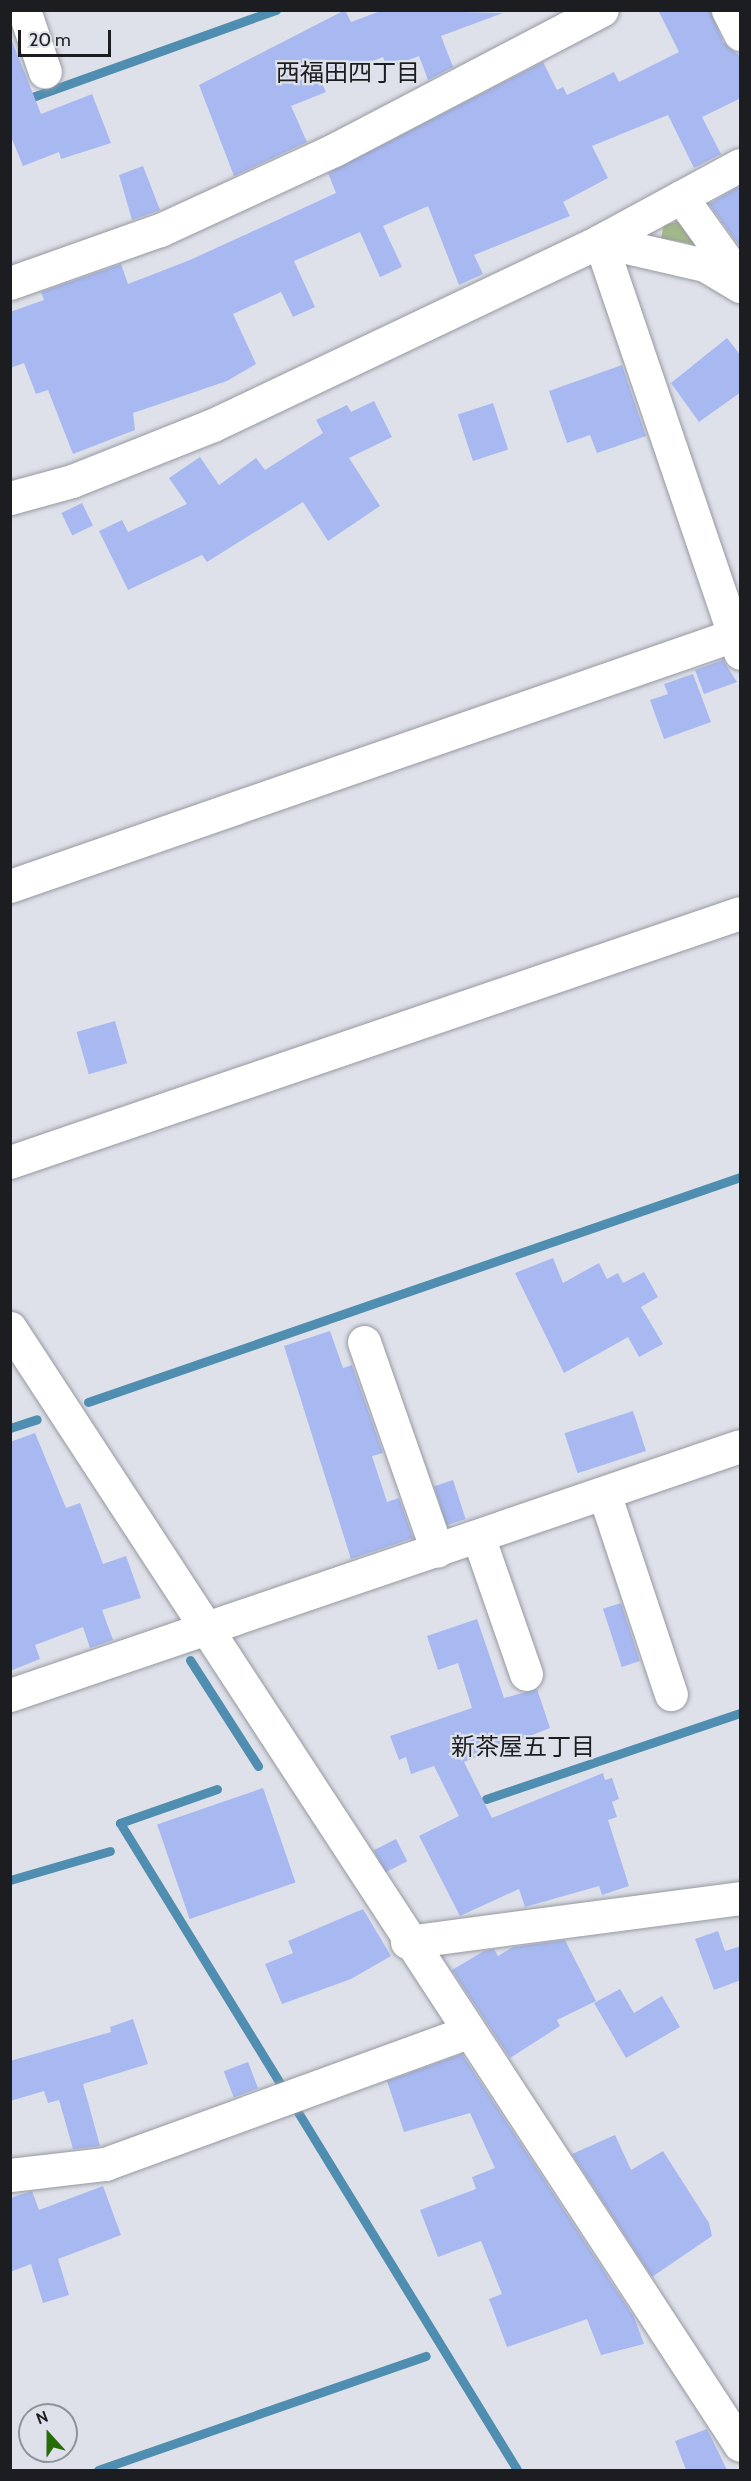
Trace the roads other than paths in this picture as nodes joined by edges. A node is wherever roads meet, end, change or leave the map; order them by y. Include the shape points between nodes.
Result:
1 (24, 10) edge
2 (602, 10) edge
3 (729, 10) edge
4 (741, 34) edge
5 (45, 72) dead end
6 (741, 165) edge
7 (681, 197) junction
8 (600, 241) junction
9 (741, 279) edge
10 (10, 283) edge
11 (741, 286) edge
12 (10, 498) edge
13 (737, 644) edge
14 (10, 886) edge
15 (741, 913) edge
16 (10, 1162) edge
17 (12, 1332) edge
18 (364, 1342) dead end
19 (741, 1446) edge
20 (604, 1493) junction
21 (478, 1536) junction
22 (436, 1551) junction
23 (206, 1630) junction
24 (526, 1674) dead end
25 (671, 1694) dead end
26 (10, 1695) edge
27 (741, 1898) edge
28 (407, 1942) junction
29 (468, 2032) junction
30 (10, 2175) edge
31 (741, 2445) edge

1 - 5 street
2 - 10 street via 334,150 160,230
3 - 4 street
6 - 7 street
7 - 8 street
7 - 9 street
8 - 11 street via 705,265
8 - 12 street via 213,425 72,481
8 - 13 street
13 - 14 street
15 - 16 street
17 - 23 street
18 - 22 street
19 - 20 street
20 - 21 street
20 - 25 street
21 - 22 street
21 - 24 street
22 - 23 street
23 - 26 street
23 - 28 street
27 - 28 street
28 - 29 street
29 - 30 street via 105,2164
29 - 31 street

